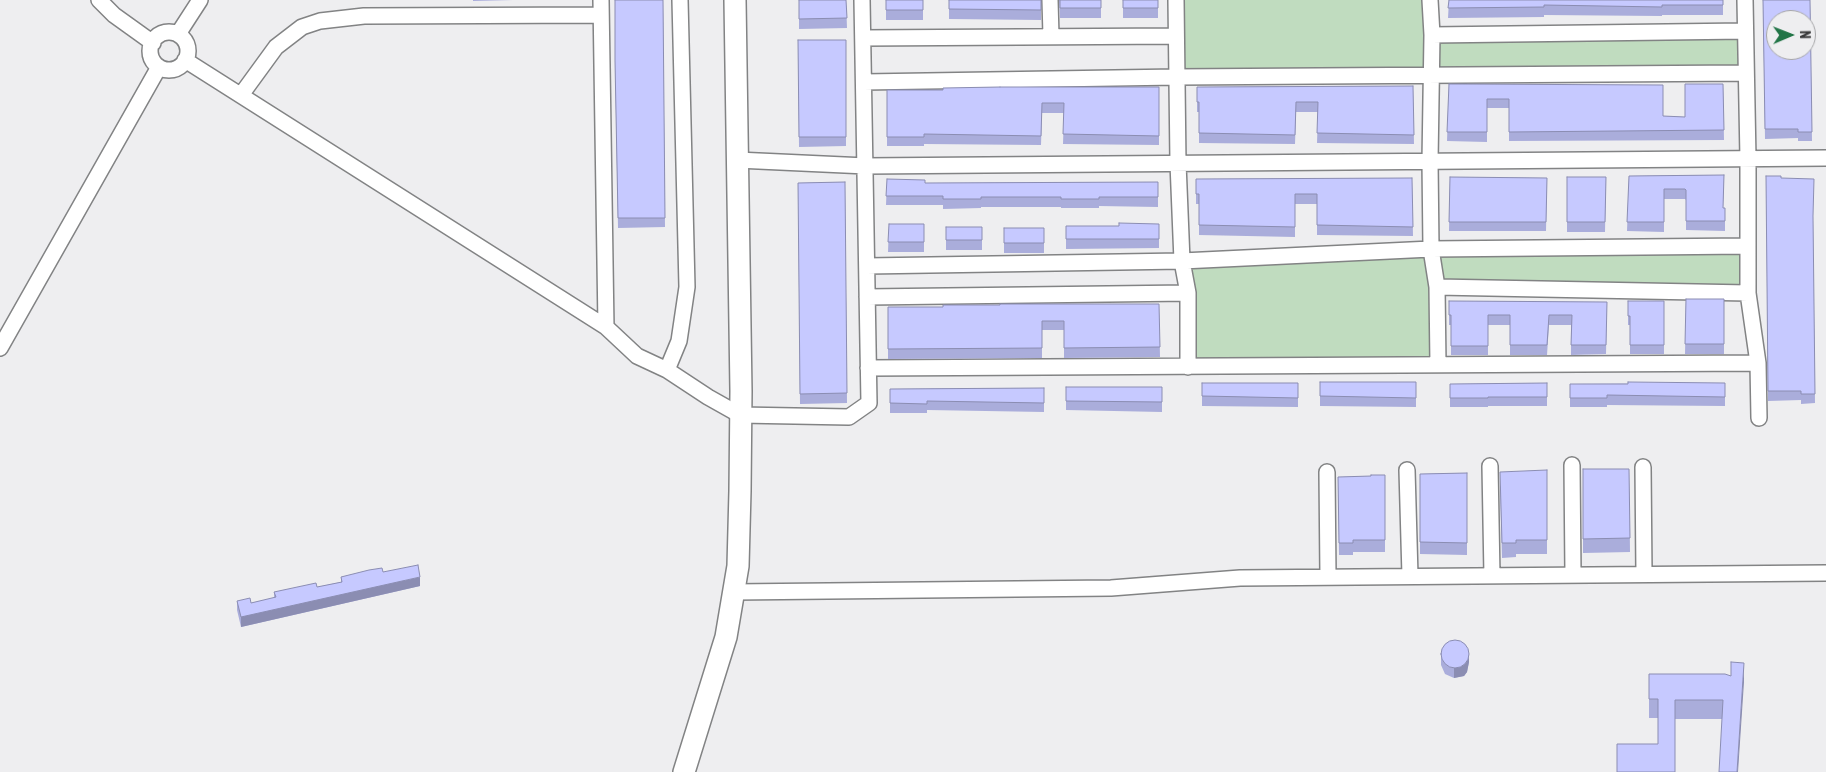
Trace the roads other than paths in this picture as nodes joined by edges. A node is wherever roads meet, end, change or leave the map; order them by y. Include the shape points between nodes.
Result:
1 (99, 0) edge
2 (200, 0) edge
3 (601, 0) edge
4 (680, 0) edge
5 (735, 0) edge
6 (862, 0) edge
7 (1050, 0) edge
8 (1176, 0) edge
9 (1430, 0) edge
10 (1745, 0) edge
11 (601, 15) junction
12 (1745, 31) junction
13 (178, 34) junction
14 (1432, 35) junction
15 (1051, 36) junction
16 (1176, 36) junction
17 (863, 38) junction
18 (153, 43) junction
19 (185, 60) junction
20 (159, 67) junction
21 (1746, 73) junction
22 (1431, 76) junction
23 (1177, 77) junction
24 (864, 82) junction
25 (241, 95) junction
26 (1826, 158) edge
27 (1748, 159) junction
28 (737, 160) junction
29 (1430, 161) junction
30 (1178, 164) junction
31 (866, 166) junction
32 (1748, 246) junction
33 (1431, 250) junction
34 (1182, 261) junction
35 (867, 266) junction
36 (1438, 288) junction
37 (1188, 293) junction
38 (1748, 293) junction
39 (867, 296) junction
40 (606, 327) junction
41 (0, 348) edge
42 (1758, 363) junction
43 (1438, 365) junction
44 (1188, 366) junction
45 (868, 368) junction
46 (667, 370) junction
47 (740, 415) junction
48 (1759, 418) dead end
49 (1572, 465) dead end
50 (1490, 466) dead end
51 (1643, 467) dead end
52 (1407, 470) dead end
53 (1327, 472) dead end
54 (1826, 573) edge
55 (1644, 574) junction
56 (1573, 575) junction
57 (1410, 576) junction
58 (1492, 576) junction
59 (1328, 577) junction
60 (734, 592) junction
61 (684, 772) edge

1 - 18 street
2 - 13 street
3 - 11 street
4 - 46 street via 687,287 679,341
5 - 28 street
6 - 17 street
7 - 15 street
8 - 16 street
9 - 14 street
10 - 12 street
11 - 25 street via 364,16 320,21 302,27 276,47
11 - 40 street
12 - 14 street
12 - 21 street
13 - 18 street via 164,32
13 - 19 street via 186,42 188,56
14 - 22 street
15 - 16 street
15 - 17 street
16 - 23 street
17 - 24 street
18 - 20 street via 151,57
19 - 20 street via 176,69
19 - 25 street
20 - 41 street
21 - 22 street
21 - 27 street
22 - 23 street
22 - 29 street
23 - 24 street
23 - 30 street
24 - 31 street
25 - 40 street
26 - 27 street
27 - 29 street
27 - 32 street
28 - 31 street
28 - 47 street
29 - 30 street
29 - 33 street
30 - 31 street
30 - 34 street
31 - 35 street
32 - 33 street
32 - 38 street
33 - 34 street
33 - 36 street
34 - 35 street
34 - 37 street
35 - 39 street
36 - 38 street
36 - 43 street
37 - 39 street
37 - 44 street
38 - 42 street
39 - 45 street
40 - 46 street via 637,356
42 - 43 street
42 - 48 street
43 - 44 street
44 - 45 street
45 - 47 street via 869,402 849,417
46 - 47 street
47 - 60 street via 739,538
49 - 56 street
50 - 58 street
51 - 55 street
52 - 57 street
53 - 59 street
54 - 55 street
55 - 56 street
56 - 58 street
57 - 58 street
57 - 59 street
59 - 60 street via 1240,578 1101,588
60 - 61 street via 726,637

